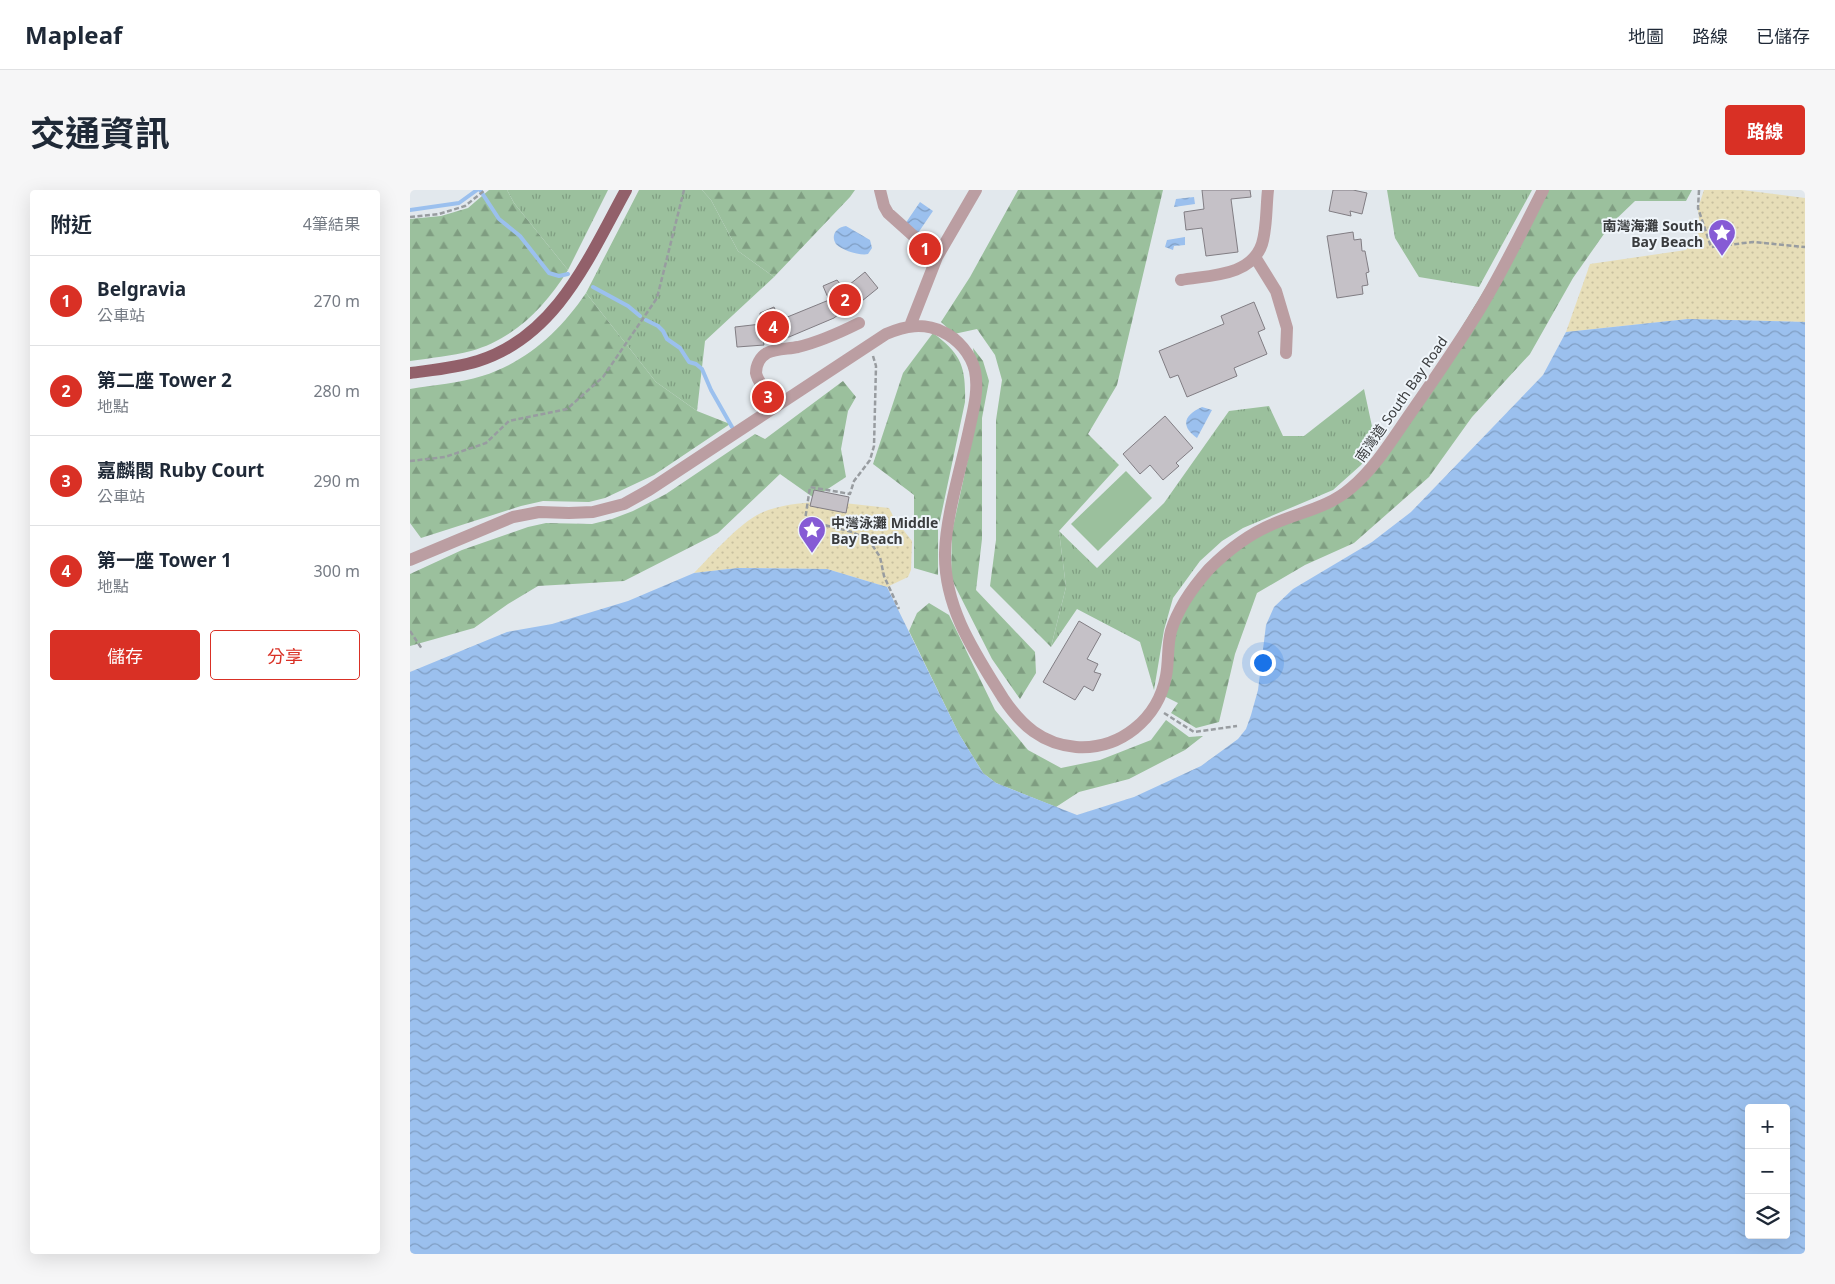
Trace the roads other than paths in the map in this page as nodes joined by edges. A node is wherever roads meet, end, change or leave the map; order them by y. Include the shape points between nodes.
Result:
1 (626, 190) edge
2 (880, 190) edge
3 (976, 190) edge
4 (1268, 190) edge
5 (1543, 190) edge
6 (936, 257) junction
7 (1255, 257) junction
8 (1181, 280) dead end
9 (859, 323) dead end
10 (910, 326) junction
11 (1286, 353) dead end
12 (410, 373) edge
13 (778, 405) junction
14 (410, 560) edge

1 - 12 main road via 568,292 537,327 512,345 477,361
2 - 6 street via 888,213
3 - 6 street
4 - 7 street via 1263,236
5 - 10 street, 南灣道 South Bay Road via 1470,325 1368,472 1335,500 1269,525 1218,561 1182,606 1172,630 1165,680 1155,706 1138,726 1105,745 1079,747 1051,742 1036,734 1020,720 1004,698 958,620 950,597 946,552 974,404 975,372 965,351 948,335 932,327
6 - 10 street
7 - 8 street via 1232,272
7 - 11 street via 1276,291 1287,328
9 - 13 street via 820,340 762,356 756,372
10 - 13 street, 南灣道 South Bay Road via 886,334
13 - 14 street, 南灣道 South Bay Road via 624,504 593,512 522,514

